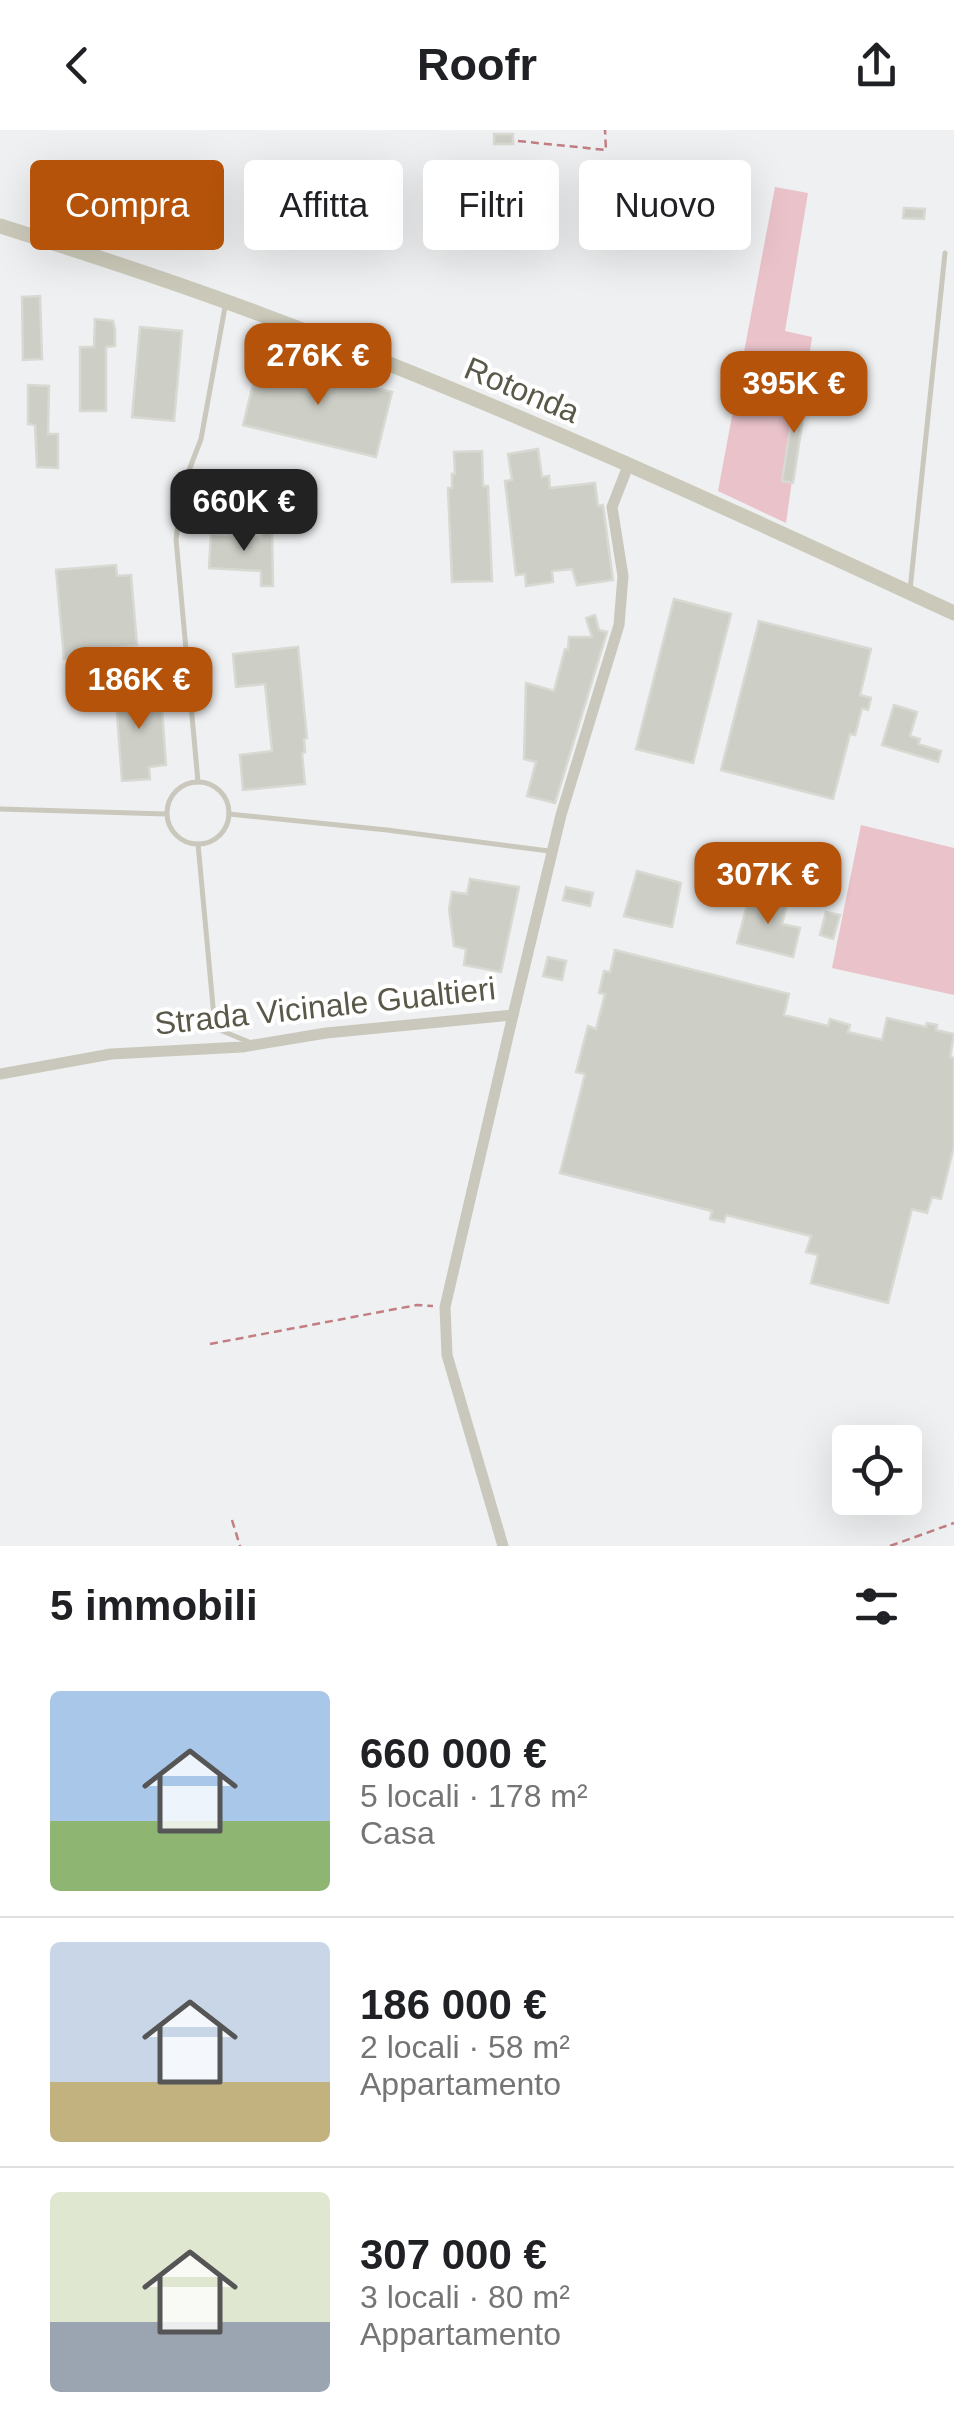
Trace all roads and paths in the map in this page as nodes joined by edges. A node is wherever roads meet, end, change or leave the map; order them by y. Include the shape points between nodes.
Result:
1 (605, 130) edge
2 (518, 141) dead end
3 (0, 226) edge
4 (945, 252) dead end
5 (226, 302) junction
6 (628, 466) junction
7 (909, 592) junction
8 (954, 613) edge
9 (198, 782) junction
10 (0, 808) edge
11 (166, 814) junction
12 (229, 814) junction
13 (198, 844) junction
14 (552, 852) junction
15 (513, 1014) junction
16 (256, 1045) junction
17 (0, 1074) edge
18 (444, 1307) junction
19 (210, 1344) dead end
20 (232, 1520) dead end
21 (954, 1523) edge
22 (240, 1546) edge
23 (503, 1546) edge
24 (890, 1546) edge

1 - 2 path via 606,150
3 - 5 main road, Rotonda
4 - 7 lane
5 - 6 main road, Rotonda
5 - 9 lane via 176,539
6 - 7 main road, Rotonda
6 - 14 street, Strada Vicinale Gualtieri via 612,506 622,576 620,625
7 - 8 main road, Rotonda
9 - 11 lane via 172,796
9 - 12 lane via 223,795
10 - 11 lane
11 - 13 lane via 174,834
12 - 13 lane via 221,834
12 - 14 lane
13 - 16 lane via 214,1028
14 - 15 street, Strada Vicinale Gualtieri
15 - 16 street, Strada Vicinale Gualtieri
15 - 18 street
16 - 17 street, Strada Vicinale Gualtieri via 111,1054
18 - 19 path via 417,1305
18 - 23 street via 447,1355
20 - 22 path
21 - 24 path

